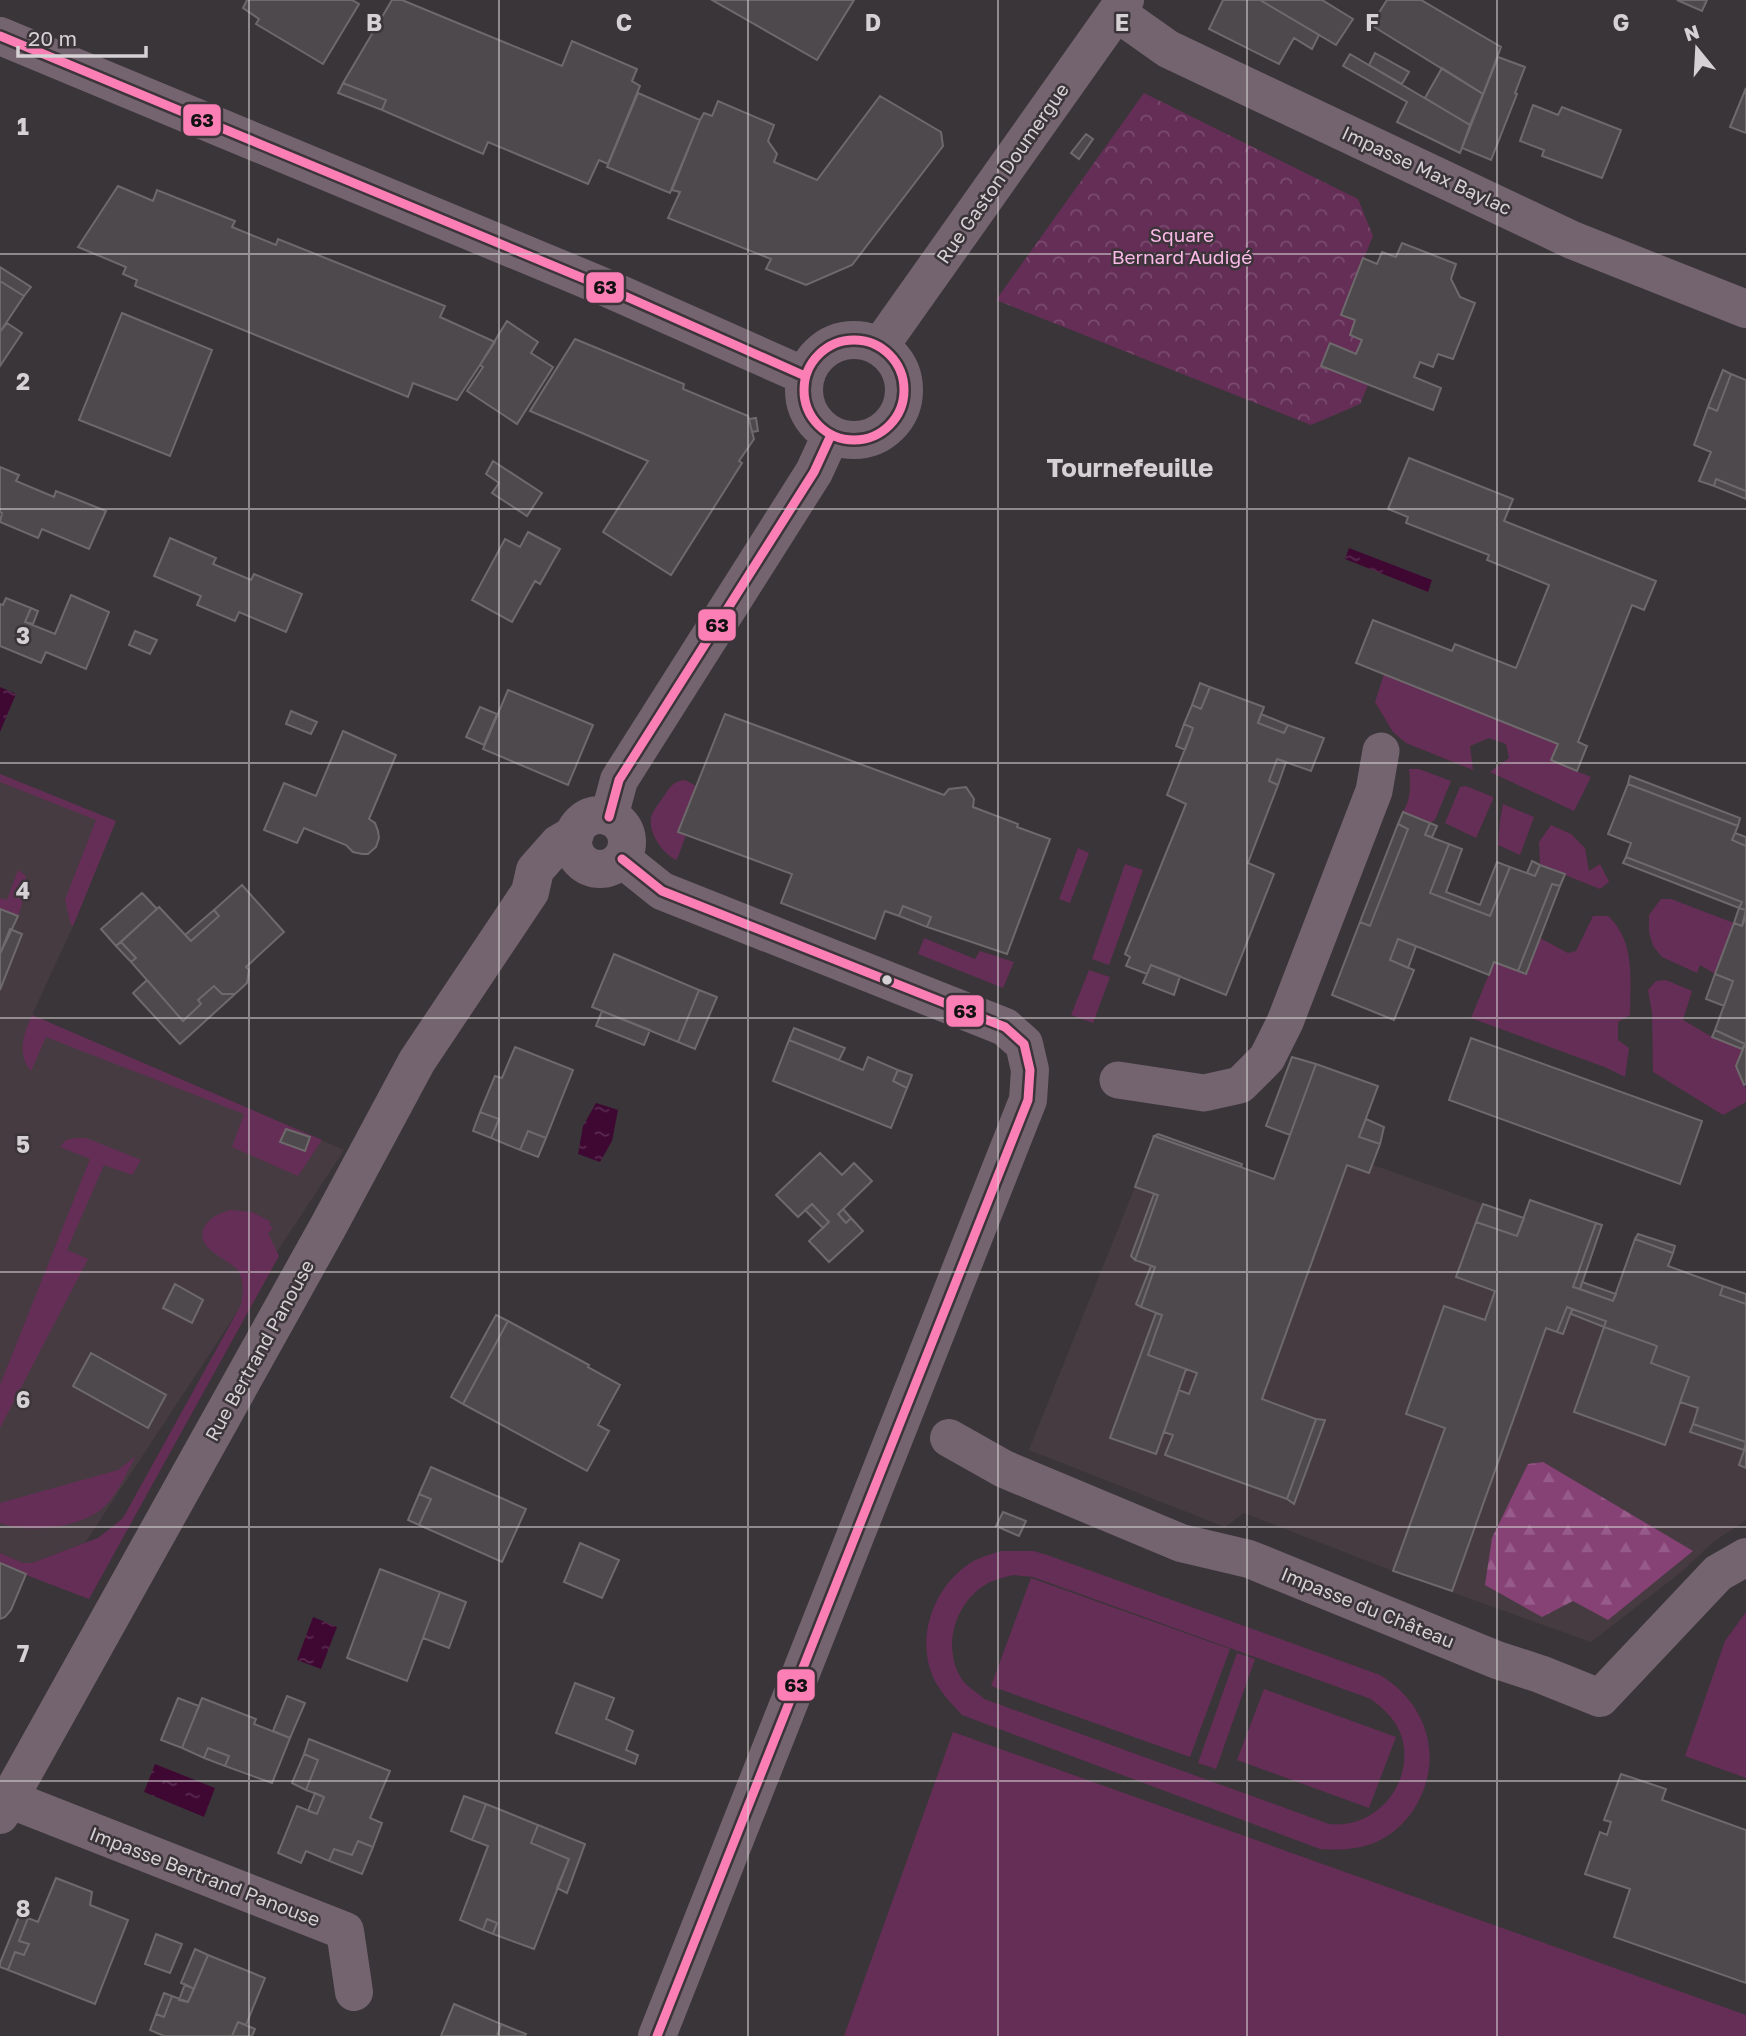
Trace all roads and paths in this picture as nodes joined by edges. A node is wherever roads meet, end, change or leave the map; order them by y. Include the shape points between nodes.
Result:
1 (1121, 6) edge
2 (0, 36) edge
3 (1746, 310) edge
4 (880, 346) junction
5 (805, 376) junction
6 (831, 435) junction
7 (1381, 751) dead end
8 (596, 854) junction
9 (1118, 1080) dead end
10 (949, 1438) dead end
11 (1746, 1557) edge
12 (5, 1807) edge
13 (354, 1992) dead end
14 (657, 2036) edge

1 - 3 street, Impasse Max Baylac via 1168,49 1572,240
1 - 4 street, Rue Gaston Doumergue
2 - 5 street via 609,289
4 - 5 street via 865,341 835,343 816,357
4 - 6 street via 902,374 904,399 899,413 877,435 846,440
5 - 6 street via 805,404
6 - 8 street via 814,472 619,780 609,817 621,825 627,838 625,852
7 - 9 street via 1374,791 1267,1058 1240,1085 1205,1093
8 - 12 street, Rue Bertrand Panouse via 575,876 530,892 417,1061
8 - 14 street via 662,891 1005,1027 1024,1044 1030,1070 1028,1100
10 - 11 street, Impasse du Château via 1004,1469 1181,1544 1249,1559 1600,1698 1718,1573
12 - 13 street, Impasse Bertrand Panouse via 345,1931

